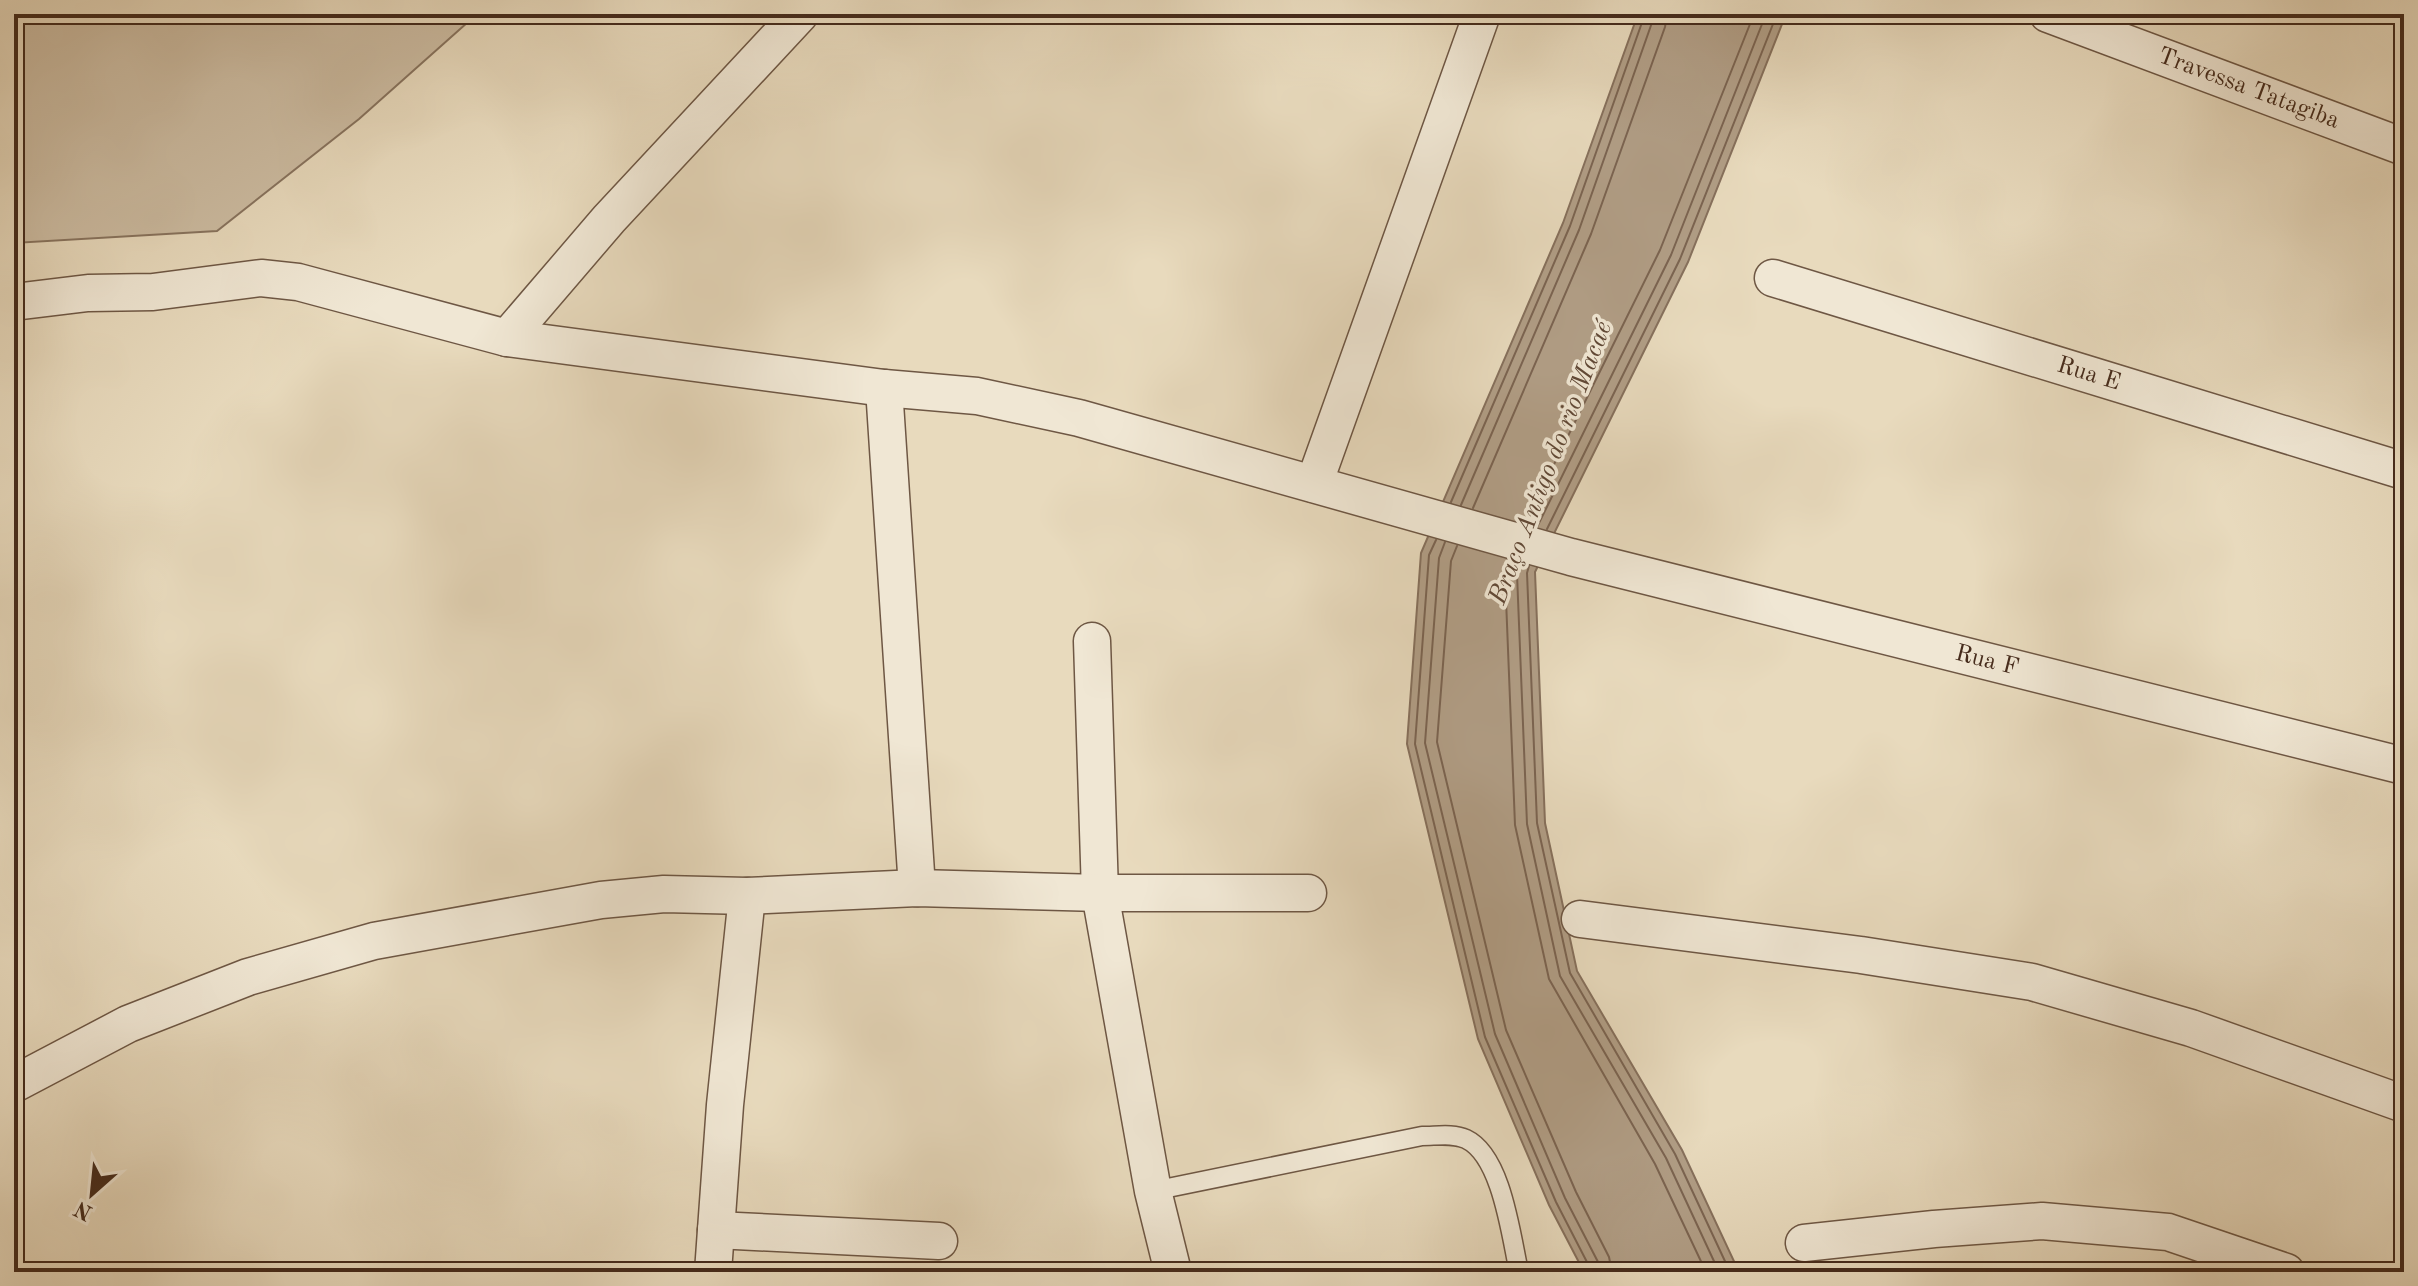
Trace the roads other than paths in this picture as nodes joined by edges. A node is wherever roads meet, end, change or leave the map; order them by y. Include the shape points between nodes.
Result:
1 (800, 14) edge
2 (1482, 14) edge
3 (2059, 16) edge
4 (2404, 147) edge
5 (1773, 278) dead end
6 (14, 302) edge
7 (507, 338) junction
8 (884, 388) junction
9 (2404, 471) edge
10 (1314, 484) junction
11 (1092, 641) dead end
12 (2404, 766) edge
13 (917, 888) junction
14 (1100, 893) junction
15 (1308, 893) dead end
16 (747, 896) junction
17 (1580, 919) dead end
18 (14, 1084) edge
19 (2404, 1104) edge
20 (1153, 1191) junction
21 (716, 1230) junction
22 (939, 1241) dead end
23 (1804, 1243) dead end
24 (713, 1272) edge
25 (1173, 1272) edge
26 (1519, 1272) edge
27 (2286, 1272) edge

1 - 7 street via 609,219
2 - 10 street
3 - 4 street, Travessa Tatagiba
5 - 9 street, Rua E
6 - 7 street, Rua F via 261,278 298,282
7 - 8 street, Rua F
8 - 10 street, Rua F via 977,396 1079,418
8 - 13 street
10 - 12 street, Rua F via 1571,557
11 - 14 street
13 - 14 street
13 - 16 street
14 - 15 street
14 - 20 street
16 - 18 street via 664,894 601,900 374,941 248,977 128,1024
16 - 21 street
17 - 19 street via 2032,982 2191,1028
20 - 25 street
20 - 26 lane via 1422,1136 1455,1135 1480,1149 1494,1170
21 - 22 street
21 - 24 street
23 - 27 street via 2042,1221 2168,1232

